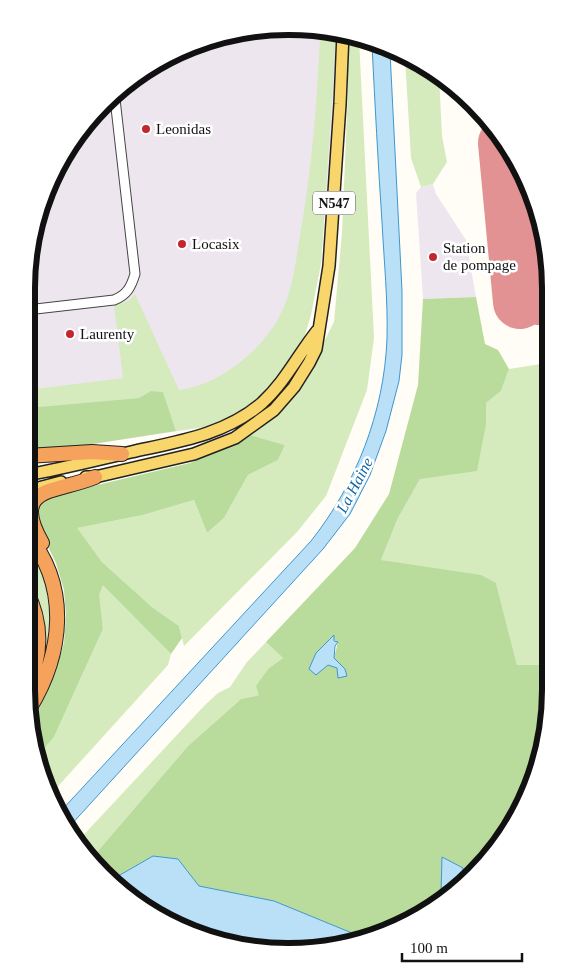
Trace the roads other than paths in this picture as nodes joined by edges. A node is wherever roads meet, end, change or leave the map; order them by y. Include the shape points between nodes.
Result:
1 (343, 41) edge
2 (116, 103) edge
3 (35, 309) edge
4 (318, 331) junction
5 (122, 454) junction
6 (35, 456) edge
7 (35, 474) edge
8 (95, 477) junction
9 (35, 489) edge
10 (35, 501) edge
11 (35, 529) edge
12 (35, 544) edge
13 (49, 571) junction
14 (35, 613) edge
15 (35, 668) edge
16 (36, 698) edge

1 - 4 main road, N547 via 331,242
2 - 3 street via 135,274 130,288 123,297 114,300
4 - 5 main road, N547 via 281,383 248,413 211,432
4 - 8 main road, N547 via 316,349 302,375 274,410 251,428 222,444 194,454
5 - 6 highway via 92,452
5 - 7 main road, N547
8 - 9 main road, N547
8 - 10 highway via 46,492
11 - 13 highway
12 - 13 highway
13 - 16 highway via 58,615 56,645 48,673
14 - 15 highway via 39,641

